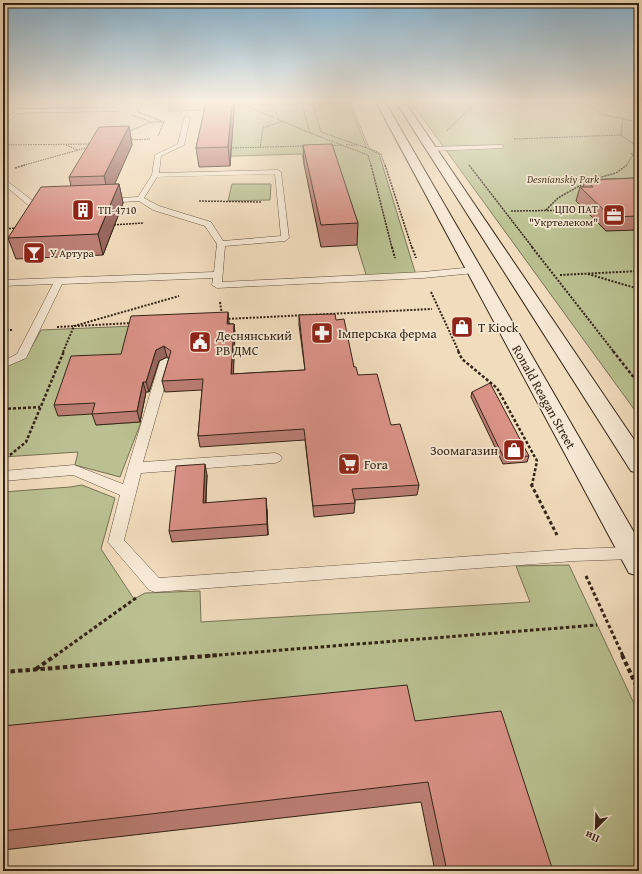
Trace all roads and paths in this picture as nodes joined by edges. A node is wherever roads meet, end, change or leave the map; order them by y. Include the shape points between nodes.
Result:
1 (181, 143) edge
2 (261, 143) edge
3 (336, 143) edge
4 (351, 143) edge
5 (367, 143) edge
6 (403, 143) edge
7 (428, 143) edge
8 (451, 143) edge
9 (64, 144) junction
10 (3, 145) edge
11 (342, 145) junction
12 (357, 145) junction
13 (312, 146) edge
14 (328, 146) edge
15 (502, 147) dead end
16 (230, 148) edge
17 (260, 148) junction
18 (367, 148) dead end
19 (455, 148) junction
20 (639, 148) edge
21 (432, 149) junction
22 (78, 150) junction
23 (10, 169) dead end
24 (155, 175) junction
25 (3, 180) edge
26 (140, 199) junction
27 (93, 201) edge
28 (194, 201) dead end
29 (54, 202) edge
30 (281, 203) junction
31 (546, 210) junction
32 (585, 210) edge
33 (510, 211) dead end
34 (144, 223) dead end
35 (105, 225) edge
36 (19, 228) edge
37 (3, 229) edge
38 (221, 244) junction
39 (474, 270) junction
40 (639, 271) edge
41 (585, 274) junction
42 (218, 275) junction
43 (423, 275) junction
44 (560, 275) dead end
45 (399, 276) junction
46 (59, 281) junction
47 (3, 283) edge
48 (639, 289) edge
49 (179, 296) dead end
50 (432, 309) dead end
51 (223, 319) edge
52 (136, 323) edge
53 (74, 326) junction
54 (63, 327) dead end
55 (166, 361) edge
56 (3, 365) edge
57 (639, 384) edge
58 (40, 407) junction
59 (3, 409) edge
60 (9, 456) dead end
61 (275, 458) dead end
62 (639, 465) edge
63 (135, 468) junction
64 (3, 476) edge
65 (128, 492) junction
66 (574, 555) junction
67 (636, 559) edge
68 (154, 585) junction
69 (598, 625) dead end
70 (36, 670) junction
71 (3, 672) edge
72 (639, 691) edge

1 - 24 lane via 158,156
2 - 17 path
3 - 11 path
4 - 12 path
5 - 43 path via 369,148 381,154
6 - 39 main road, Ronald Reagan Street
7 - 21 main road
8 - 19 path
9 - 10 path
9 - 22 path
9 - 22 path via 92,145
11 - 12 path
11 - 14 path
11 - 45 path via 368,154
12 - 18 path
13 - 17 path
15 - 19 lane
16 - 17 path
19 - 21 lane
19 - 57 path
20 - 31 path via 631,154 633,155 628,166 623,171 598,177 580,185 548,205
21 - 62 main road
22 - 23 path
24 - 26 lane
24 - 30 lane via 278,172
25 - 29 lane via 31,203
26 - 27 lane
26 - 38 lane via 156,208 208,224
28 - 30 path
30 - 38 lane via 285,238
31 - 32 path
31 - 33 path
34 - 35 path
36 - 37 path
38 - 42 lane
39 - 43 lane
39 - 67 main road, Ronald Reagan Street
40 - 41 path
41 - 44 path
41 - 48 path
42 - 45 lane via 217,285
42 - 46 lane
43 - 45 lane
43 - 66 path via 462,359 497,388 518,425 537,461 531,484 559,539
46 - 47 lane
46 - 56 lane via 22,356
49 - 53 path
50 - 51 path
52 - 53 path
53 - 54 path
53 - 58 path
55 - 63 lane
58 - 59 path
58 - 60 path via 26,442
61 - 63 lane
63 - 65 lane
64 - 65 lane via 74,470
65 - 68 lane via 116,542
66 - 67 lane
66 - 68 lane
66 - 72 path
68 - 70 path
69 - 70 path
70 - 71 path

